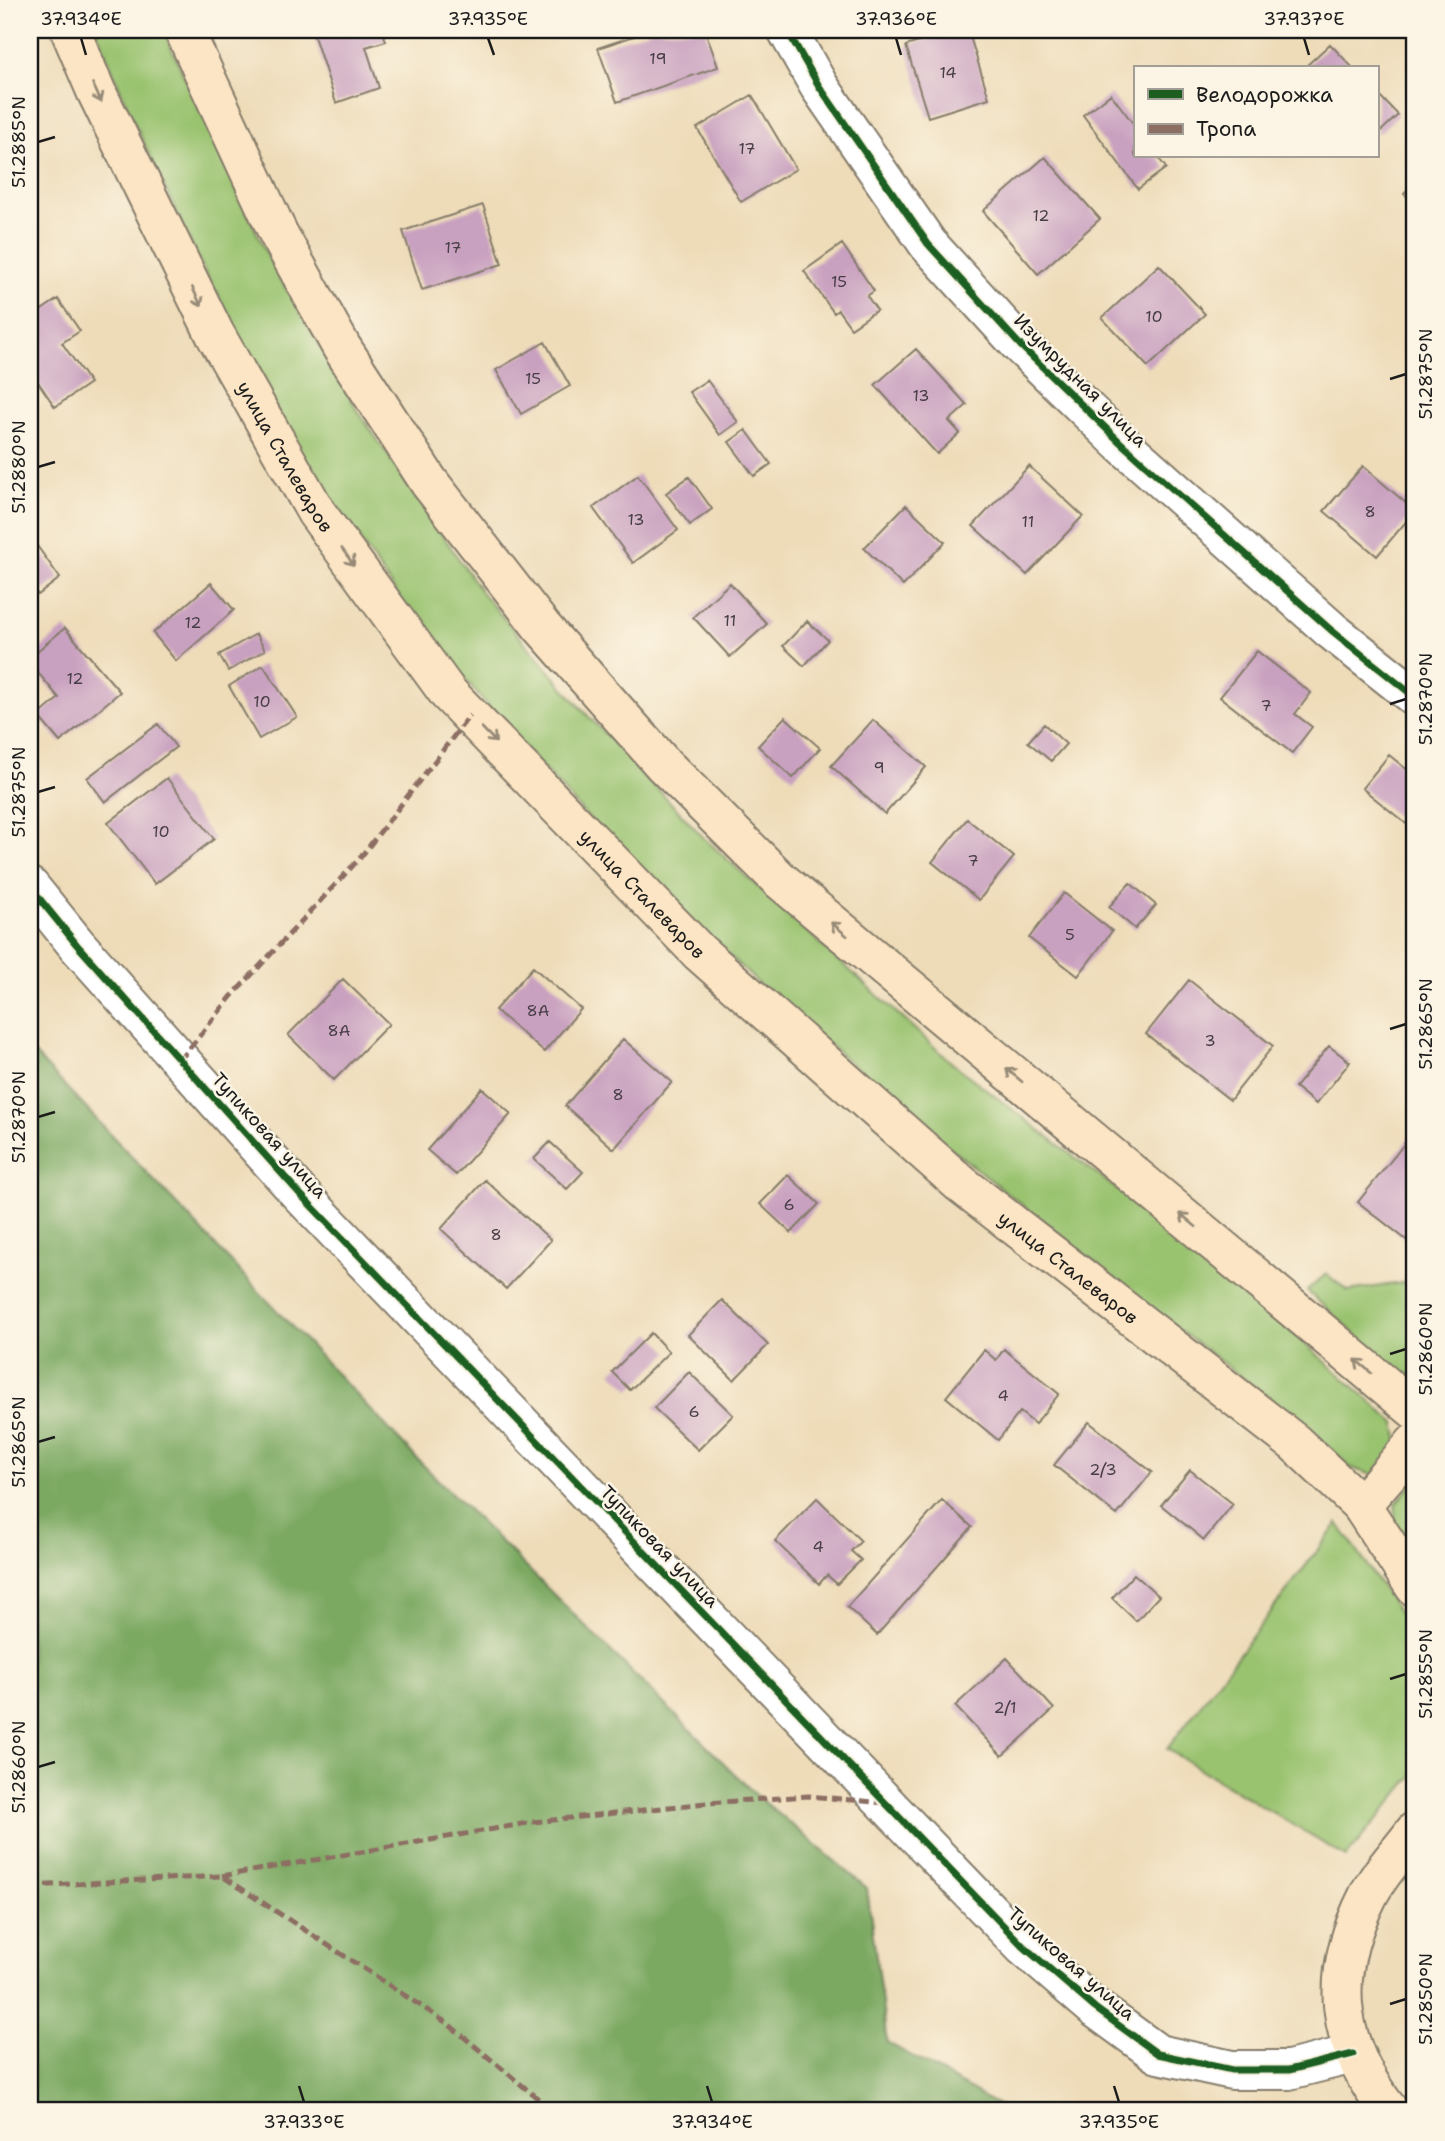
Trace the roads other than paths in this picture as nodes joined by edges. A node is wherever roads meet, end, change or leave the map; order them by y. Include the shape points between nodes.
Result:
1 (71, 30) edge
2 (184, 30) edge
3 (787, 30) edge
4 (1415, 697) edge
5 (30, 887) edge
6 (1415, 1410) edge
7 (1415, 1443) edge
8 (1361, 1505) junction
9 (1415, 1587) edge
10 (1415, 1831) edge
11 (1353, 2054) junction
12 (1389, 2111) edge

1 -> 8 main road, улица Сталеваров via 96,91 215,334 302,488 448,693 699,952 961,1184 1295,1443
6 -> 2 main road via 780,880 646,744 542,627 429,482 342,348 278,233
3 - 4 street, Изумрудная улица via 819,86 928,244 1021,346 1131,452 1331,630
5 - 11 street, Тупиковая улица via 300,1194 1023,1946 1158,2054 1232,2070 1289,2070
7 - 8 main road
8 - 9 main road, улица Сталеваров
10 - 11 main road via 1368,1895 1347,1948 1341,2002
11 - 12 main road

